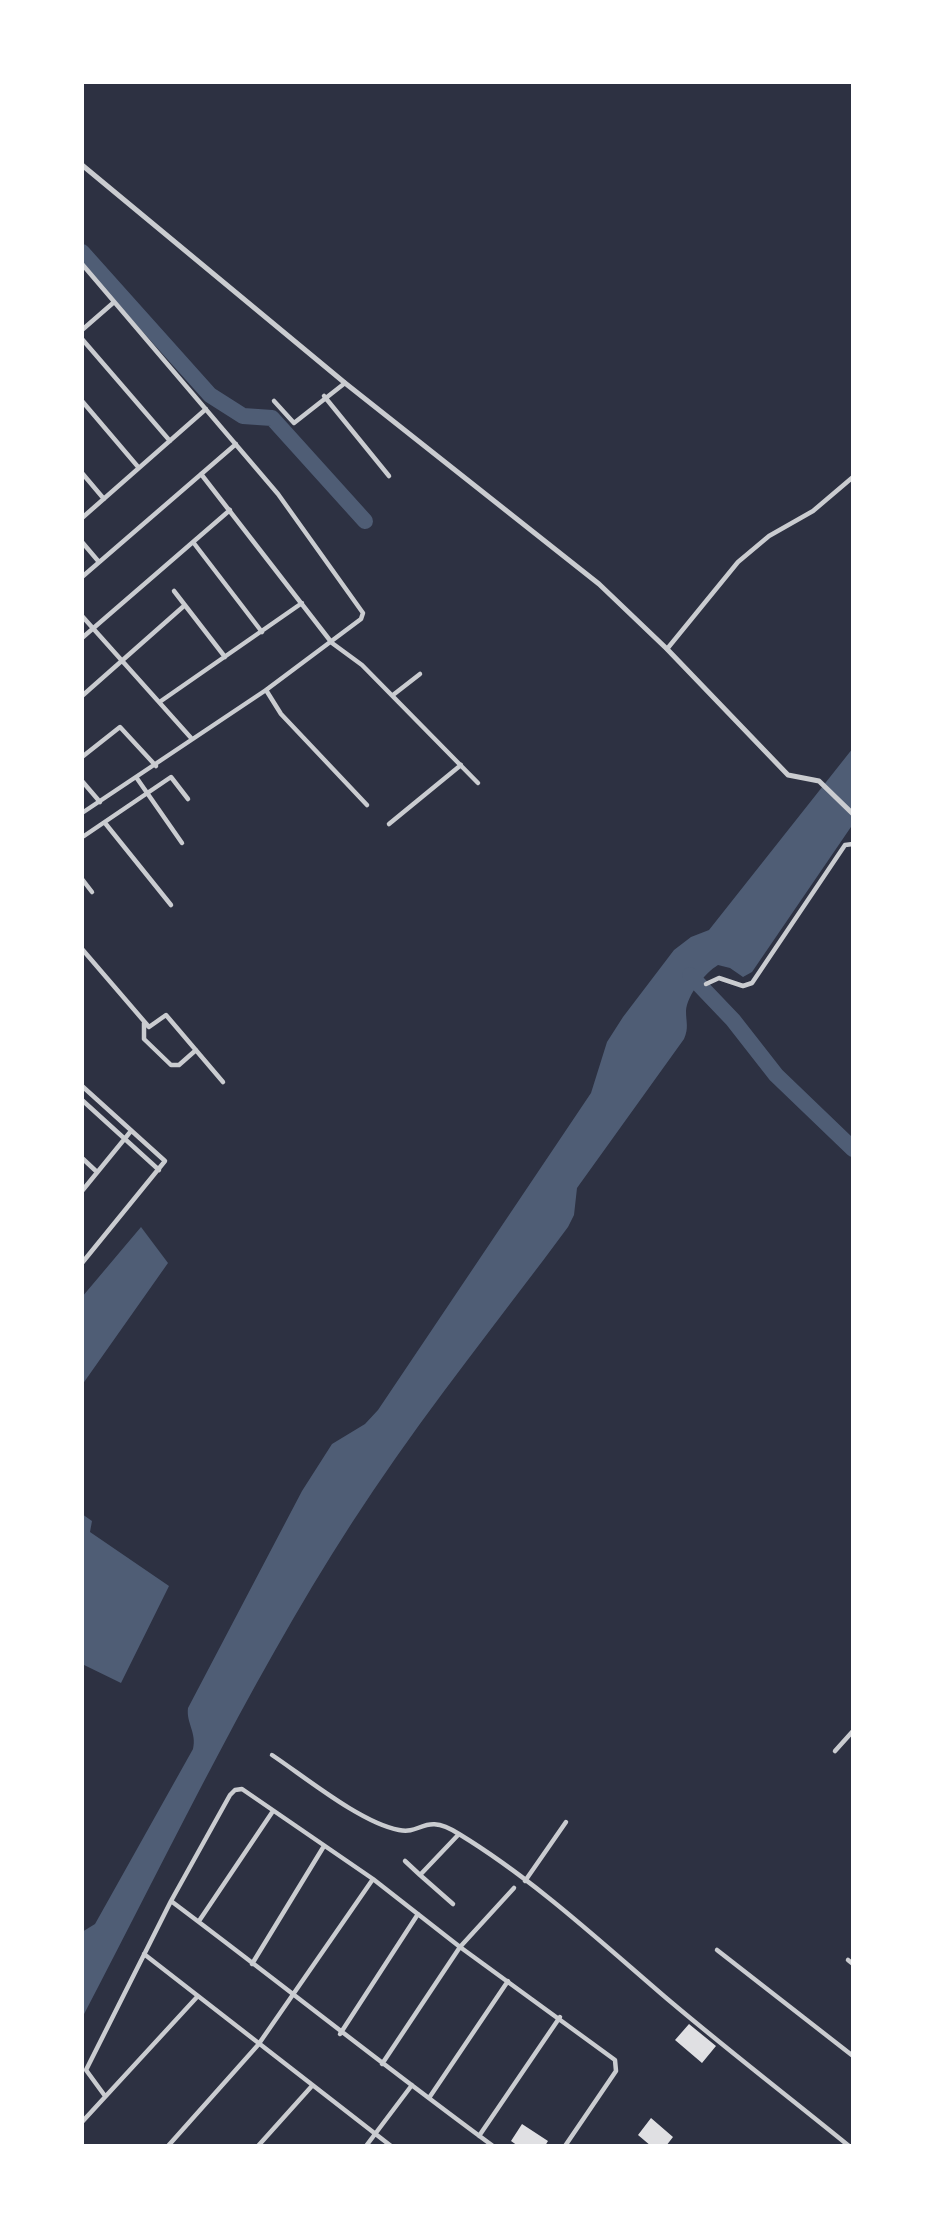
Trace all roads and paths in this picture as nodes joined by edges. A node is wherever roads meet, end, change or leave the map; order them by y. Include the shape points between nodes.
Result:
1 (82, 165) edge
2 (83, 265) edge
3 (113, 303) junction
4 (82, 330) edge
5 (82, 339) edge
6 (345, 383) junction
7 (324, 397) junction
8 (82, 401) edge
9 (274, 401) dead end
10 (206, 409) junction
11 (170, 441) junction
12 (236, 444) junction
13 (139, 468) junction
14 (82, 473) edge
15 (201, 474) junction
16 (389, 476) dead end
17 (853, 477) edge
18 (104, 499) junction
19 (230, 510) junction
20 (82, 518) edge
21 (82, 542) edge
22 (193, 542) junction
23 (99, 562) junction
24 (82, 577) edge
25 (174, 591) dead end
26 (303, 603) junction
27 (185, 605) junction
28 (82, 616) edge
29 (93, 629) junction
30 (262, 632) junction
31 (82, 638) edge
32 (332, 643) junction
33 (667, 649) junction
34 (225, 657) junction
35 (123, 659) junction
36 (420, 674) dead end
37 (268, 693) junction
38 (393, 695) junction
39 (82, 696) edge
40 (161, 701) junction
41 (192, 739) junction
42 (82, 757) edge
43 (461, 765) junction
44 (156, 766) junction
45 (138, 780) junction
46 (82, 781) edge
47 (478, 783) dead end
48 (146, 792) junction
49 (188, 799) dead end
50 (100, 802) junction
51 (367, 805) dead end
52 (82, 813) edge
53 (853, 814) edge
54 (105, 823) junction
55 (389, 824) dead end
56 (84, 836) edge
57 (182, 843) dead end
58 (853, 844) edge
59 (82, 879) edge
60 (92, 892) dead end
61 (171, 905) dead end
62 (82, 949) edge
63 (706, 985) dead end
64 (144, 1023) junction
65 (196, 1050) junction
66 (223, 1082) dead end
67 (82, 1086) edge
68 (82, 1100) edge
69 (131, 1131) junction
70 (124, 1139) junction
71 (82, 1158) edge
72 (159, 1170) junction
73 (97, 1172) junction
74 (82, 1191) edge
75 (82, 1263) edge
76 (853, 1731) edge
77 (835, 1751) dead end
78 (272, 1755) dead end
79 (273, 1811) junction
80 (566, 1822) dead end
81 (459, 1834) junction
82 (324, 1846) junction
83 (405, 1861) dead end
84 (420, 1875) junction
85 (373, 1878) junction
86 (525, 1881) junction
87 (514, 1888) dead end
88 (172, 1900) junction
89 (453, 1903) dead end
90 (418, 1914) junction
91 (199, 1921) junction
92 (460, 1947) junction
93 (716, 1950) dead end
94 (144, 1954) junction
95 (252, 1964) junction
96 (509, 1981) junction
97 (295, 1995) junction
98 (197, 1997) junction
99 (560, 2017) junction
100 (340, 2034) junction
101 (257, 2045) junction
102 (853, 2056) edge
103 (382, 2064) junction
104 (412, 2085) junction
105 (311, 2087) junction
106 (105, 2096) junction
107 (429, 2098) junction
108 (82, 2122) edge
109 (376, 2134) junction
110 (479, 2136) junction
111 (168, 2146) edge
112 (258, 2146) edge
113 (366, 2146) edge
114 (391, 2146) edge
115 (493, 2146) edge
116 (565, 2146) edge
117 (849, 2146) edge

1 - 6 street
2 - 3 street
3 - 4 street
3 - 10 street
5 - 11 street
6 - 7 street
6 - 33 street via 599,584
7 - 9 street via 294,423
7 - 16 street
8 - 13 street
10 - 11 street
10 - 12 street
11 - 13 street
12 - 15 street
12 - 32 street via 363,610 361,619
13 - 18 street
14 - 18 street
15 - 19 street
15 - 23 street
17 - 33 street via 813,511 769,536 738,562
18 - 20 street
19 - 22 street
19 - 26 street
21 - 23 street
22 - 29 street
22 - 30 street
23 - 24 street
25 - 27 street
26 - 30 street
26 - 32 street
27 - 34 street
27 - 35 street
28 - 29 street
29 - 31 street
29 - 35 street
30 - 34 street
32 - 37 street
32 - 38 street
33 - 53 street via 788,775 819,781
34 - 40 street
35 - 39 street
35 - 40 street
36 - 38 street
37 - 41 street
37 - 51 street
38 - 43 street
40 - 41 street
41 - 44 street
42 - 44 street via 120,726
43 - 47 street
43 - 55 street
44 - 45 street
45 - 48 street
45 - 50 street
46 - 50 street
48 - 49 street via 172,776
48 - 54 street
48 - 57 street
50 - 52 street
54 - 56 street
54 - 61 street
58 - 63 street via 845,845 751,983 743,986 719,978
59 - 60 street
62 - 64 street
64 - 65 street via 151,1027 166,1014
64 - 65 street via 144,1039 170,1065 179,1065
65 - 66 street
67 - 69 street
68 - 70 street
69 - 70 street
69 - 72 street via 164,1159
70 - 72 street
70 - 73 street
71 - 73 street
72 - 75 street
73 - 74 street
76 - 77 street
78 - 81 street via 349,1807 383,1824 405,1830 433,1823
79 - 82 street
79 - 88 street via 246,1790 232,1792
79 - 91 street
80 - 86 street
81 - 84 street
81 - 86 street
82 - 85 street
82 - 95 street
83 - 84 street
84 - 89 street
85 - 90 street
85 - 97 street
86 - 117 street
87 - 92 street
88 - 91 street
88 - 94 street
90 - 92 street
90 - 100 street
91 - 95 street
92 - 96 street
92 - 103 street
93 - 102 street
94 - 98 street
94 - 106 street via 86,2070
95 - 97 street
96 - 99 street
96 - 107 street
97 - 100 street
97 - 101 street
98 - 101 street
98 - 106 street
99 - 110 street
99 - 116 street via 618,2065
100 - 103 street
101 - 105 street
101 - 111 street
103 - 104 street
104 - 107 street
104 - 109 street
105 - 109 street
105 - 112 street
106 - 108 street
107 - 110 street
109 - 113 street
109 - 114 street
110 - 115 street

